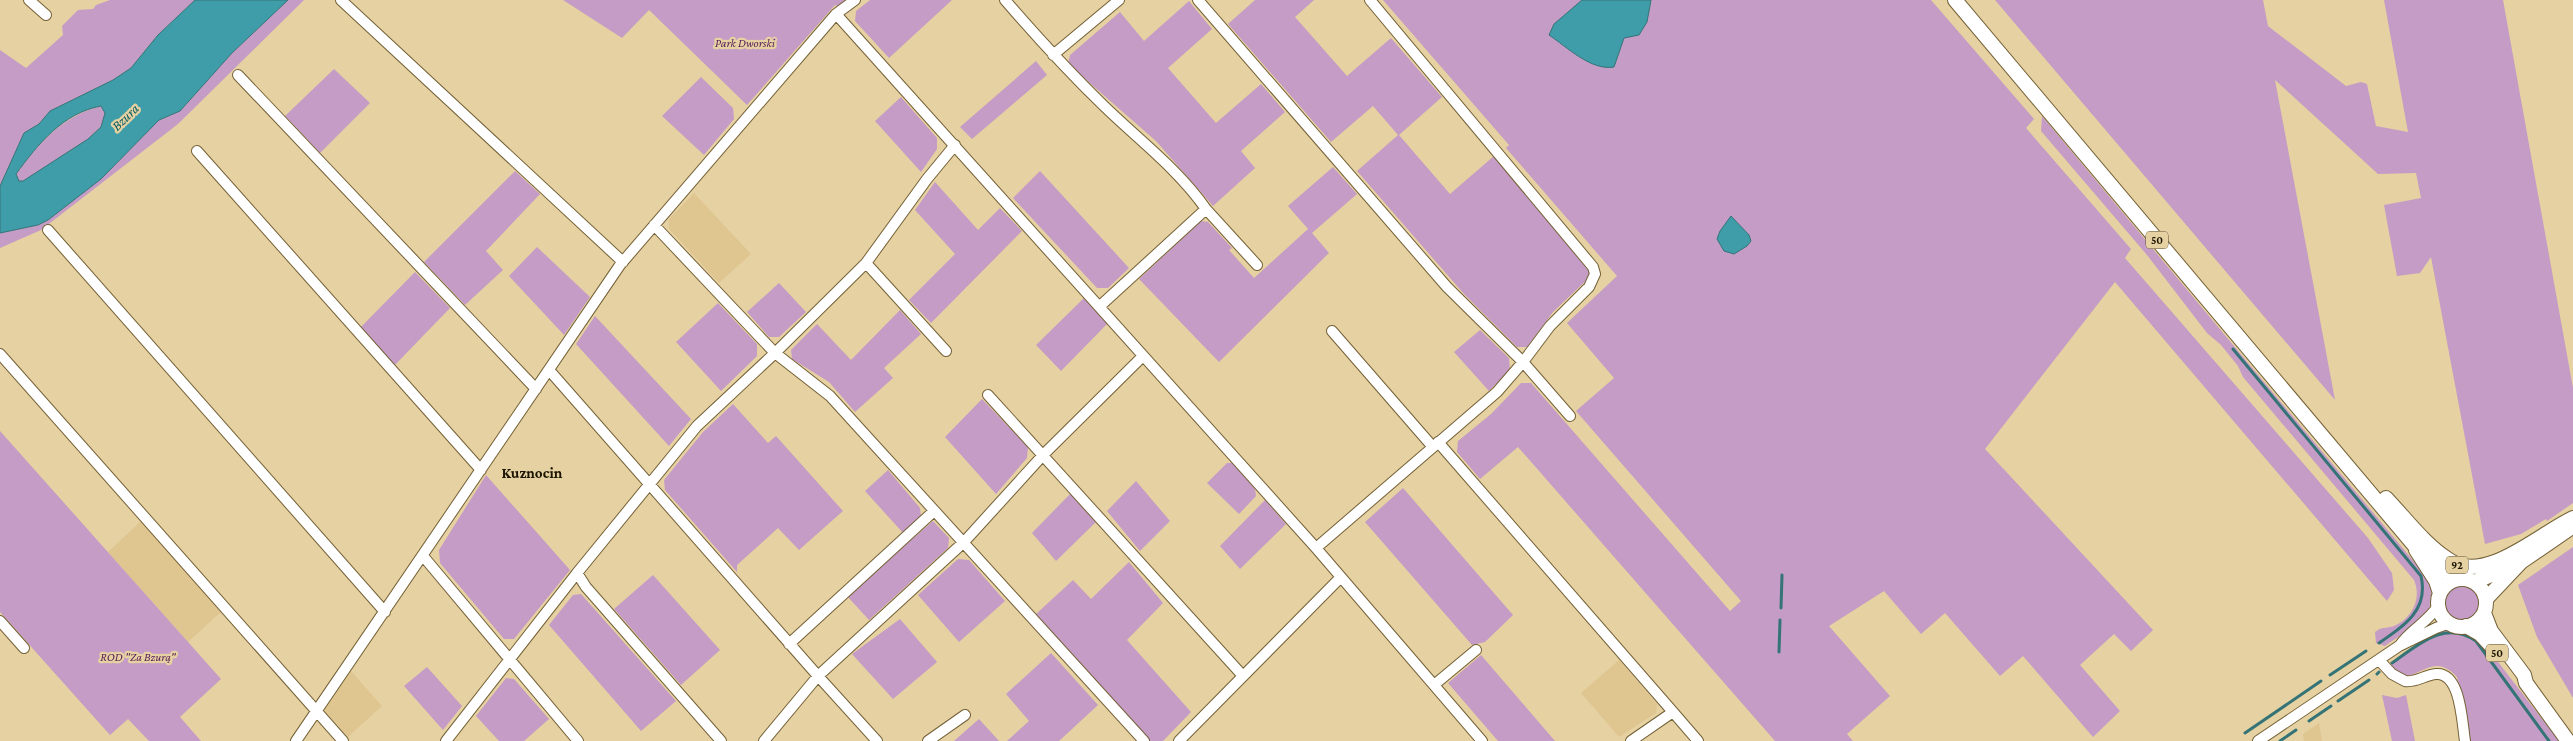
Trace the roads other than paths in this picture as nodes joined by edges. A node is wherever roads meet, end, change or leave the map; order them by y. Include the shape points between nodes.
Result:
1 (30, 0) edge
2 (341, 0) edge
3 (855, 0) edge
4 (1005, 0) edge
5 (1119, 0) edge
6 (1198, 0) edge
7 (1370, 0) edge
8 (1955, 0) edge
9 (836, 14) junction
10 (46, 15) dead end
11 (1053, 55) junction
12 (238, 75) dead end
13 (955, 145) junction
14 (197, 151) dead end
15 (1206, 209) junction
16 (654, 225) junction
17 (48, 230) dead end
18 (623, 262) junction
19 (866, 263) junction
20 (1257, 265) dead end
21 (1100, 306) junction
22 (1332, 331) dead end
23 (946, 351) dead end
24 (775, 353) junction
25 (0, 354) edge
26 (1143, 356) junction
27 (1523, 362) junction
28 (549, 370) junction
29 (536, 389) junction
30 (988, 395) dead end
31 (1570, 416) dead end
32 (1435, 444) junction
33 (1044, 454) junction
34 (481, 470) junction
35 (2360, 480) junction
36 (650, 484) junction
37 (934, 511) junction
38 (2573, 518) edge
39 (2573, 526) edge
40 (964, 542) junction
41 (2414, 545) junction
42 (1316, 548) junction
43 (423, 556) junction
44 (2521, 562) junction
45 (577, 573) junction
46 (1341, 577) junction
47 (2455, 580) junction
48 (2475, 582) junction
49 (2487, 598) junction
50 (2439, 600) junction
51 (385, 612) junction
52 (2484, 613) junction
53 (0, 621) edge
54 (2450, 623) junction
55 (2466, 626) junction
56 (789, 644) junction
57 (2399, 646) junction
58 (24, 648) dead end
59 (1476, 650) dead end
60 (510, 660) junction
61 (2379, 660) junction
62 (818, 676) junction
63 (1243, 676) junction
64 (2526, 683) junction
65 (1434, 686) junction
66 (316, 711) junction
67 (1673, 712) junction
68 (965, 715) dead end
69 (296, 741) edge
70 (343, 741) edge
71 (446, 741) edge
72 (578, 741) edge
73 (721, 741) edge
74 (764, 741) edge
75 (878, 741) edge
76 (928, 741) edge
77 (1144, 741) edge
78 (1179, 741) edge
79 (1482, 741) edge
80 (1631, 741) edge
81 (1698, 741) edge
82 (2258, 741) edge
83 (2466, 741) edge
84 (2568, 741) edge

1 - 10 street
2 - 18 street
3 - 9 street
4 - 11 street
5 - 11 street
6 - 27 street via 1447,286
7 - 27 street via 1593,266 1595,274 1589,288 1550,326
8 - 35 main road, 50
9 - 13 street
9 - 16 street
11 - 15 street via 1105,107 1155,150
12 - 29 street
13 - 19 street
13 - 21 street
14 - 34 street
15 - 20 street
15 - 21 street
16 - 18 street
16 - 24 street
17 - 51 street
18 - 28 street
19 - 23 street
19 - 24 street
21 - 26 street
22 - 32 street
24 - 36 street via 697,426
24 - 37 street via 830,396
25 - 66 street
26 - 33 street
26 - 42 street
27 - 31 street
27 - 32 street via 1497,392
28 - 29 street
28 - 36 street
29 - 34 street
30 - 33 street
32 - 42 street
32 - 67 street
33 - 40 street
33 - 63 street
34 - 43 street
35 - 38 main road, 92 via 2380,493 2445,557 2464,567 2489,565
35 - 41 main road, 50
36 - 45 street
36 - 56 street
37 - 40 street
37 - 56 street
39 - 44 main road, 92
40 - 62 street
40 - 77 street
41 - 47 main road, 50
41 - 50 main road, 50 via 2438,583
42 - 46 street
43 - 51 street
43 - 60 street
44 - 48 main road, 92
44 - 49 main road, 92
45 - 60 street
45 - 73 street
46 - 63 street
46 - 65 street
47 - 48 main road
47 - 50 main road via 2445,586
48 - 49 main road
49 - 52 main road
50 - 54 main road, 50 via 2441,614
50 - 57 street via 2430,617
51 - 66 street
52 - 55 main road via 2476,623
52 - 64 main road, 50 via 2491,631 2524,675
53 - 58 street
54 - 55 main road, 50
54 - 57 street
55 - 64 main road, 50 via 2482,636
56 - 62 street
57 - 61 street
59 - 65 street
60 - 71 street
60 - 72 street
61 - 82 street
61 - 83 street via 2392,674 2405,681 2437,674 2449,678 2456,688
62 - 74 street
62 - 75 street
63 - 78 street
64 - 84 main road, 50
65 - 79 street
66 - 69 street
66 - 70 street
67 - 80 street
67 - 81 street
68 - 76 street

